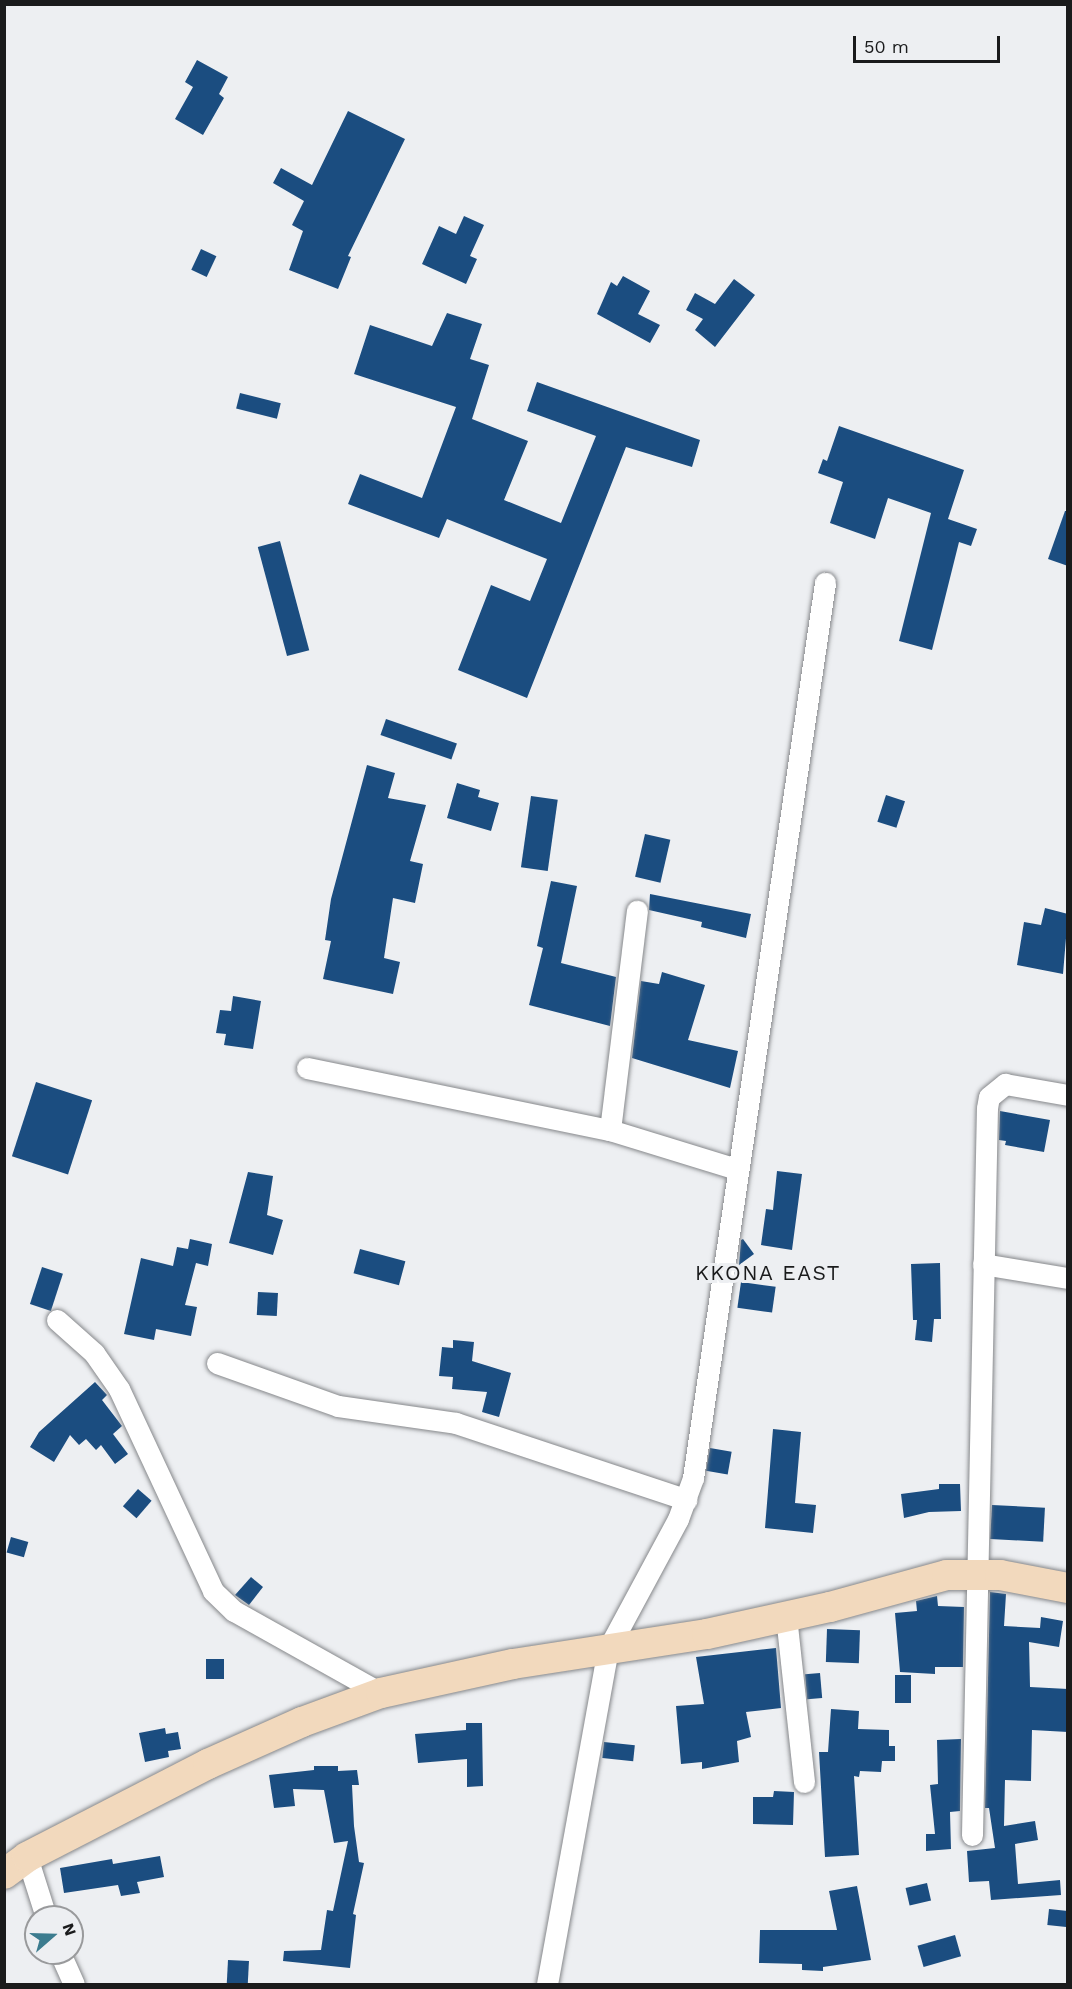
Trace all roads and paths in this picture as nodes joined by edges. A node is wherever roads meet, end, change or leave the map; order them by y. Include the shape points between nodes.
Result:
1 (825, 583) dead end
2 (637, 910) dead end
3 (307, 1068) dead end
4 (1068, 1095) edge
5 (610, 1130) junction
6 (738, 1169) junction
7 (983, 1264) junction
8 (1068, 1278) edge
9 (57, 1320) dead end
10 (217, 1364) dead end
11 (687, 1500) junction
12 (975, 1573) junction
13 (1068, 1588) edge
14 (786, 1616) junction
15 (608, 1649) junction
16 (381, 1693) junction
17 (804, 1782) dead end
18 (972, 1835) dead end
19 (16, 1865) edge
20 (39, 1905) edge
21 (65, 1965) edge
22 (74, 1984) edge
23 (547, 1984) edge

1 - 6 street
2 - 5 street
3 - 5 street
4 - 7 street via 1005,1084 989,1097
5 - 6 street
6 - 11 street
7 - 8 street
7 - 12 street
9 - 16 street via 94,1353 119,1389 213,1591 234,1611
10 - 11 street via 338,1406 456,1423
11 - 15 street
12 - 13 street
12 - 14 street via 911,1582
12 - 18 street
14 - 15 street via 707,1634
14 - 17 street
15 - 16 street
15 - 23 street
16 - 19 street via 302,1722 208,1764
19 - 20 street
21 - 22 street

